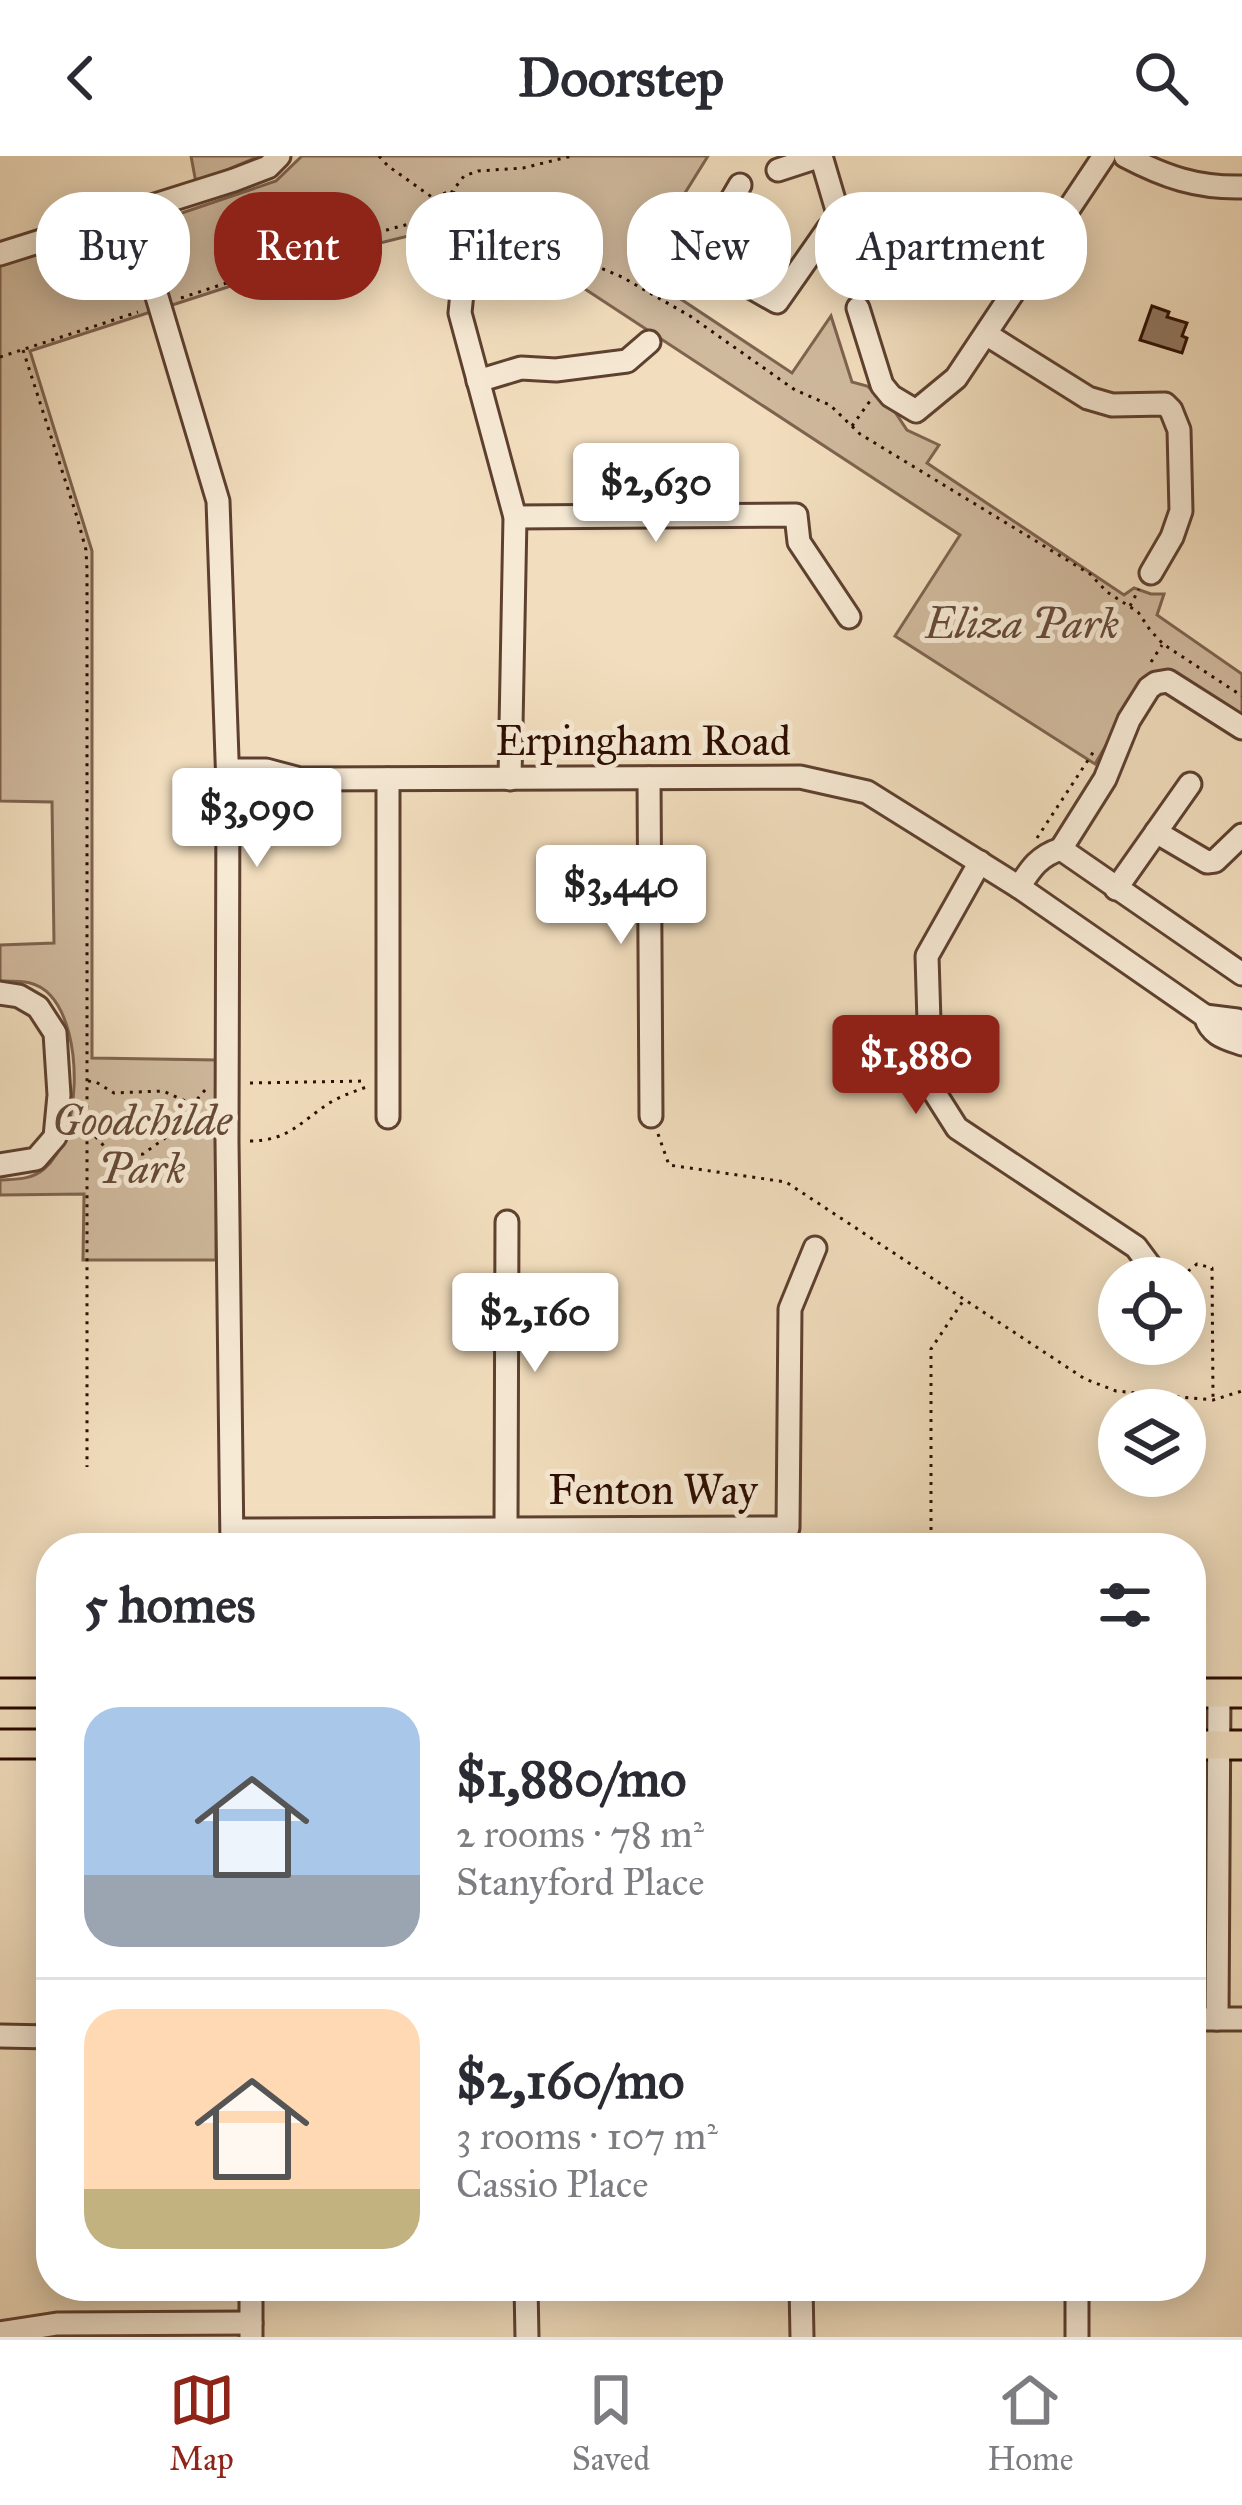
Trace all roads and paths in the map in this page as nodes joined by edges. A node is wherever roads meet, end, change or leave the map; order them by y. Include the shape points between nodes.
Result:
1 (279, 156) edge
2 (379, 156) edge
3 (572, 156) edge
4 (821, 156) edge
5 (1104, 156) edge
6 (1125, 156) edge
7 (778, 170) dead end
8 (740, 185) dead end
9 (1242, 187) edge
10 (424, 192) edge
11 (453, 192) edge
12 (832, 192) edge
13 (1080, 192) edge
14 (190, 193) edge
15 (406, 225) edge
16 (36, 243) edge
17 (815, 248) edge
18 (0, 254) edge
19 (603, 269) edge
20 (158, 300) edge
21 (461, 300) edge
22 (1008, 300) edge
23 (159, 305) junction
24 (858, 308) dead end
25 (986, 334) junction
26 (649, 342) dead end
27 (23, 350) junction
28 (0, 357) edge
29 (478, 381) junction
30 (881, 386) junction
31 (852, 426) junction
32 (515, 517) junction
33 (1151, 573) dead end
34 (849, 617) dead end
35 (1163, 644) junction
36 (1150, 663) dead end
37 (1242, 696) edge
38 (1242, 728) edge
39 (1100, 742) dead end
40 (510, 778) junction
41 (649, 778) junction
42 (228, 779) junction
43 (388, 779) junction
44 (1190, 784) dead end
45 (1156, 832) junction
46 (1242, 836) edge
47 (1035, 841) dead end
48 (1061, 849) junction
49 (980, 862) junction
50 (1019, 886) junction
51 (1116, 889) junction
52 (1242, 974) edge
53 (0, 994) edge
54 (1205, 1016) junction
55 (1242, 1024) edge
56 (1242, 1044) edge
57 (388, 1080) junction
58 (87, 1081) junction
59 (228, 1083) junction
60 (193, 1104) junction
61 (58, 1112) junction
62 (651, 1116) joint
63 (388, 1117) dead end
64 (87, 1128) junction
65 (227, 1142) junction
66 (0, 1166) edge
67 (508, 1222) dead end
68 (814, 1248) dead end
69 (1143, 1257) edge
70 (1206, 1267) edge
71 (964, 1300) junction
72 (1242, 1391) edge
73 (1213, 1400) junction
74 (87, 1467) dead end
75 (506, 1528) junction
76 (232, 1533) edge
77 (381, 1533) edge
78 (932, 1533) edge
79 (0, 1693) edge
80 (36, 1693) edge
81 (1217, 1693) edge
82 (0, 1744) edge
83 (36, 1744) edge
84 (1218, 1745) edge
85 (1206, 2019) edge
86 (1217, 2019) junction
87 (1242, 2019) edge
88 (0, 2036) edge
89 (36, 2037) edge
90 (526, 2301) edge
91 (801, 2301) edge
92 (1077, 2301) edge
93 (57, 2330) edge
94 (251, 2330) edge
95 (0, 2332) edge
96 (527, 2337) edge
97 (802, 2337) edge
98 (1078, 2337) edge

1 - 14 street
2 - 10 path
3 - 11 path via 478,171
4 - 7 street
4 - 12 street
5 - 13 street
6 - 9 street via 1210,188
8 - 17 street via 698,257 777,302
15 - 23 path
16 - 18 street
19 - 31 path via 690,316
20 - 23 street
21 - 29 street
22 - 25 street
23 - 27 path
23 - 42 street via 218,501
24 - 30 street
25 - 30 street via 956,378 916,411
25 - 33 street via 1088,398 1171,410 1181,511
26 - 29 street via 627,361 521,368
27 - 28 path
27 - 58 path via 86,550
29 - 32 street
30 - 31 path
31 - 35 path via 1090,574
32 - 34 street via 796,515 799,542
32 - 40 street
35 - 36 path
35 - 37 path
38 - 48 street via 1168,681 1156,683
39 - 47 path
40 - 41 street, Erpingham Road
40 - 43 street, Erpingham Road
41 - 49 street, Erpingham Road via 800,777 867,792
41 - 62 street
42 - 43 street, Erpingham Road via 269,786 300,778
42 - 59 street
43 - 57 street
44 - 45 street
45 - 46 street via 1207,862
45 - 51 street
48 - 50 street via 1034,864
48 - 51 street
49 - 50 street, Erpingham Road
49 - 69 street via 927,956 931,1087 957,1128
50 - 54 street, Erpingham Road
51 - 52 street
53 - 61 street via 38,1006 55,1034
54 - 55 street, Erpingham Road
54 - 56 street, Erpingham Road via 1216,1034
57 - 59 path
57 - 63 street
57 - 65 path via 347,1094 273,1139
58 - 60 path via 114,1094 163,1091
58 - 64 path
59 - 60 path via 203,1090
59 - 65 street
60 - 64 path via 182,1126 143,1154 114,1156
61 - 64 path
61 - 66 street via 55,1137 36,1159
62 - 71 path via 669,1165 786,1182
64 - 74 path
65 - 76 street
67 - 75 street
68 - 75 street, Fenton Way via 790,1309 788,1528
70 - 73 path
71 - 73 path via 1084,1379 1116,1391
71 - 78 path via 932,1349
72 - 73 path
75 - 77 street, Fenton Way
79 - 80 main road
81 - 84 street
82 - 83 main road
84 - 86 street
85 - 86 street
86 - 87 street
88 - 89 street
90 - 96 street
91 - 97 street
92 - 98 street
93 - 94 street
93 - 95 street

